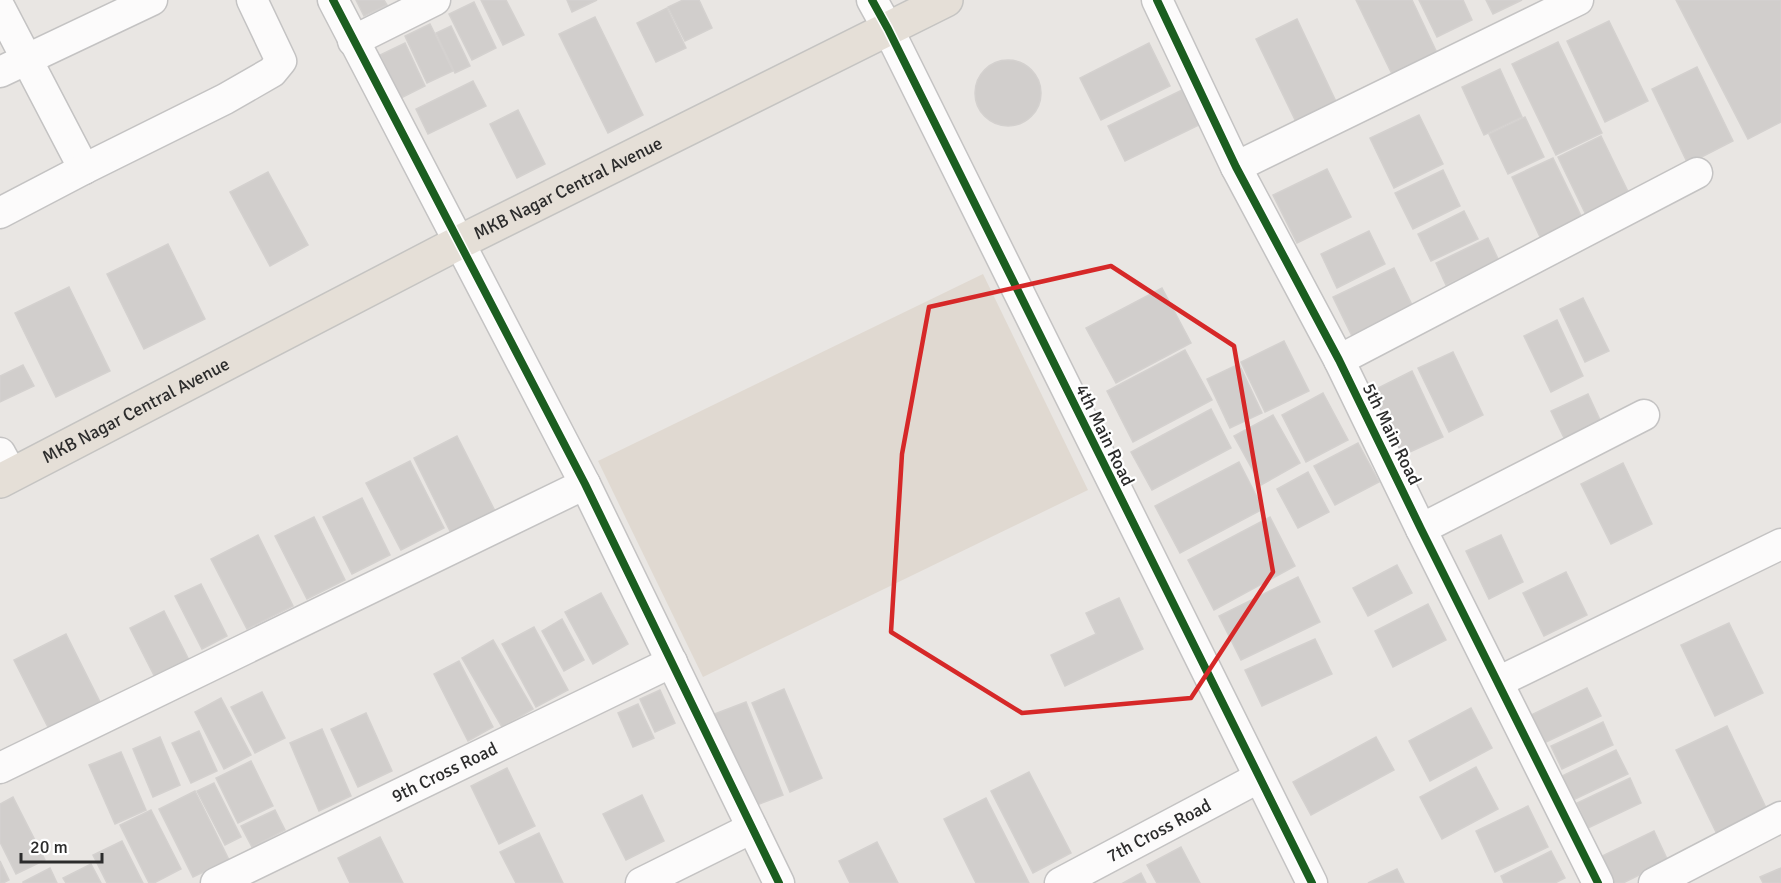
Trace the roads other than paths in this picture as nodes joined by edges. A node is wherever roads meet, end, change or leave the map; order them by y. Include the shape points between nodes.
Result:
1 (152, 0) edge
2 (252, 0) edge
3 (333, 0) edge
4 (435, 0) edge
5 (872, 0) edge
6 (946, 0) edge
7 (1157, 0) edge
8 (1578, 0) edge
9 (0, 8) edge
10 (888, 29) junction
11 (353, 41) junction
12 (26, 59) junction
13 (0, 72) edge
14 (1236, 167) junction
15 (84, 169) junction
16 (1697, 173) dead end
17 (0, 213) edge
18 (460, 242) junction
19 (1339, 360) junction
20 (1644, 415) dead end
21 (4, 470) edge
22 (585, 484) junction
23 (1421, 529) junction
24 (1781, 544) edge
25 (672, 662) junction
26 (1498, 682) junction
27 (0, 768) edge
28 (1258, 778) junction
29 (1781, 817) edge
30 (752, 828) junction
31 (1072, 880) edge
32 (216, 883) edge
33 (641, 883) edge
34 (779, 883) edge
35 (1312, 883) edge
36 (1598, 883) edge
37 (1654, 883) edge

1 - 12 street
2 - 15 street via 280,61 272,72
3 - 11 street
4 - 11 street
5 - 10 street, 4th Main Road
6 - 10 main road, MKB Nagar Central Avenue
7 - 14 street, 5th Main Road
8 - 14 street
9 - 12 street
10 - 18 main road, MKB Nagar Central Avenue
10 - 28 street, 4th Main Road
11 - 18 street
12 - 13 street
12 - 15 street
14 - 19 street, 5th Main Road
15 - 17 street
16 - 19 street
18 - 21 main road, MKB Nagar Central Avenue
18 - 22 street
19 - 23 street, 5th Main Road
20 - 23 street
22 - 25 street
22 - 27 street
23 - 26 street, 5th Main Road
24 - 26 street
25 - 30 street
25 - 32 street, 9th Cross Road
26 - 36 street, 5th Main Road
28 - 31 street, 7th Cross Road
28 - 35 street, 4th Main Road
29 - 37 street
30 - 33 street
30 - 34 street

